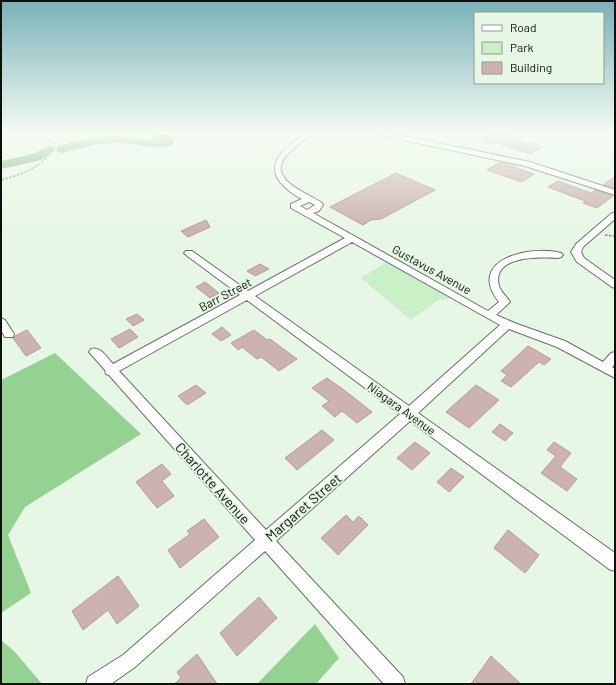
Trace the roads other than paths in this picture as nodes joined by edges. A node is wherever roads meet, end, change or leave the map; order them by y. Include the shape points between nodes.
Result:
1 (278, 165) edge
2 (530, 165) edge
3 (615, 193) edge
4 (308, 199) junction
5 (306, 214) junction
6 (615, 215) edge
7 (351, 239) junction
8 (189, 253) dead end
9 (558, 255) dead end
10 (615, 285) edge
11 (249, 296) junction
12 (490, 316) junction
13 (1, 322) edge
14 (507, 325) junction
15 (9, 334) dead end
16 (95, 352) dead end
17 (615, 356) edge
18 (110, 371) junction
19 (610, 371) edge
20 (409, 413) junction
21 (265, 541) junction
22 (615, 563) edge
23 (95, 684) edge
24 (396, 684) edge

1 - 4 street via 280,178
2 - 3 street
4 - 5 street via 319,206
4 - 5 street, Gustavus Avenue via 294,206
5 - 7 street, Gustavus Avenue
6 - 10 street via 579,246 576,252 580,260
7 - 11 street, Barr Street
7 - 12 street, Gustavus Avenue
8 - 11 street, Niagara Avenue
9 - 12 street via 525,255 499,266 494,278 495,289 505,302
11 - 18 street, Barr Street
11 - 20 street, Niagara Avenue
12 - 14 street, Gustavus Avenue
13 - 15 street
14 - 19 street, Gustavus Avenue via 551,340
14 - 20 street, Margaret Street
16 - 18 street, Charlotte Avenue
17 - 19 street
18 - 21 street, Charlotte Avenue
20 - 21 street, Margaret Street
20 - 22 street, Niagara Avenue
21 - 23 street, Margaret Street via 129,661
21 - 24 street, Charlotte Avenue

